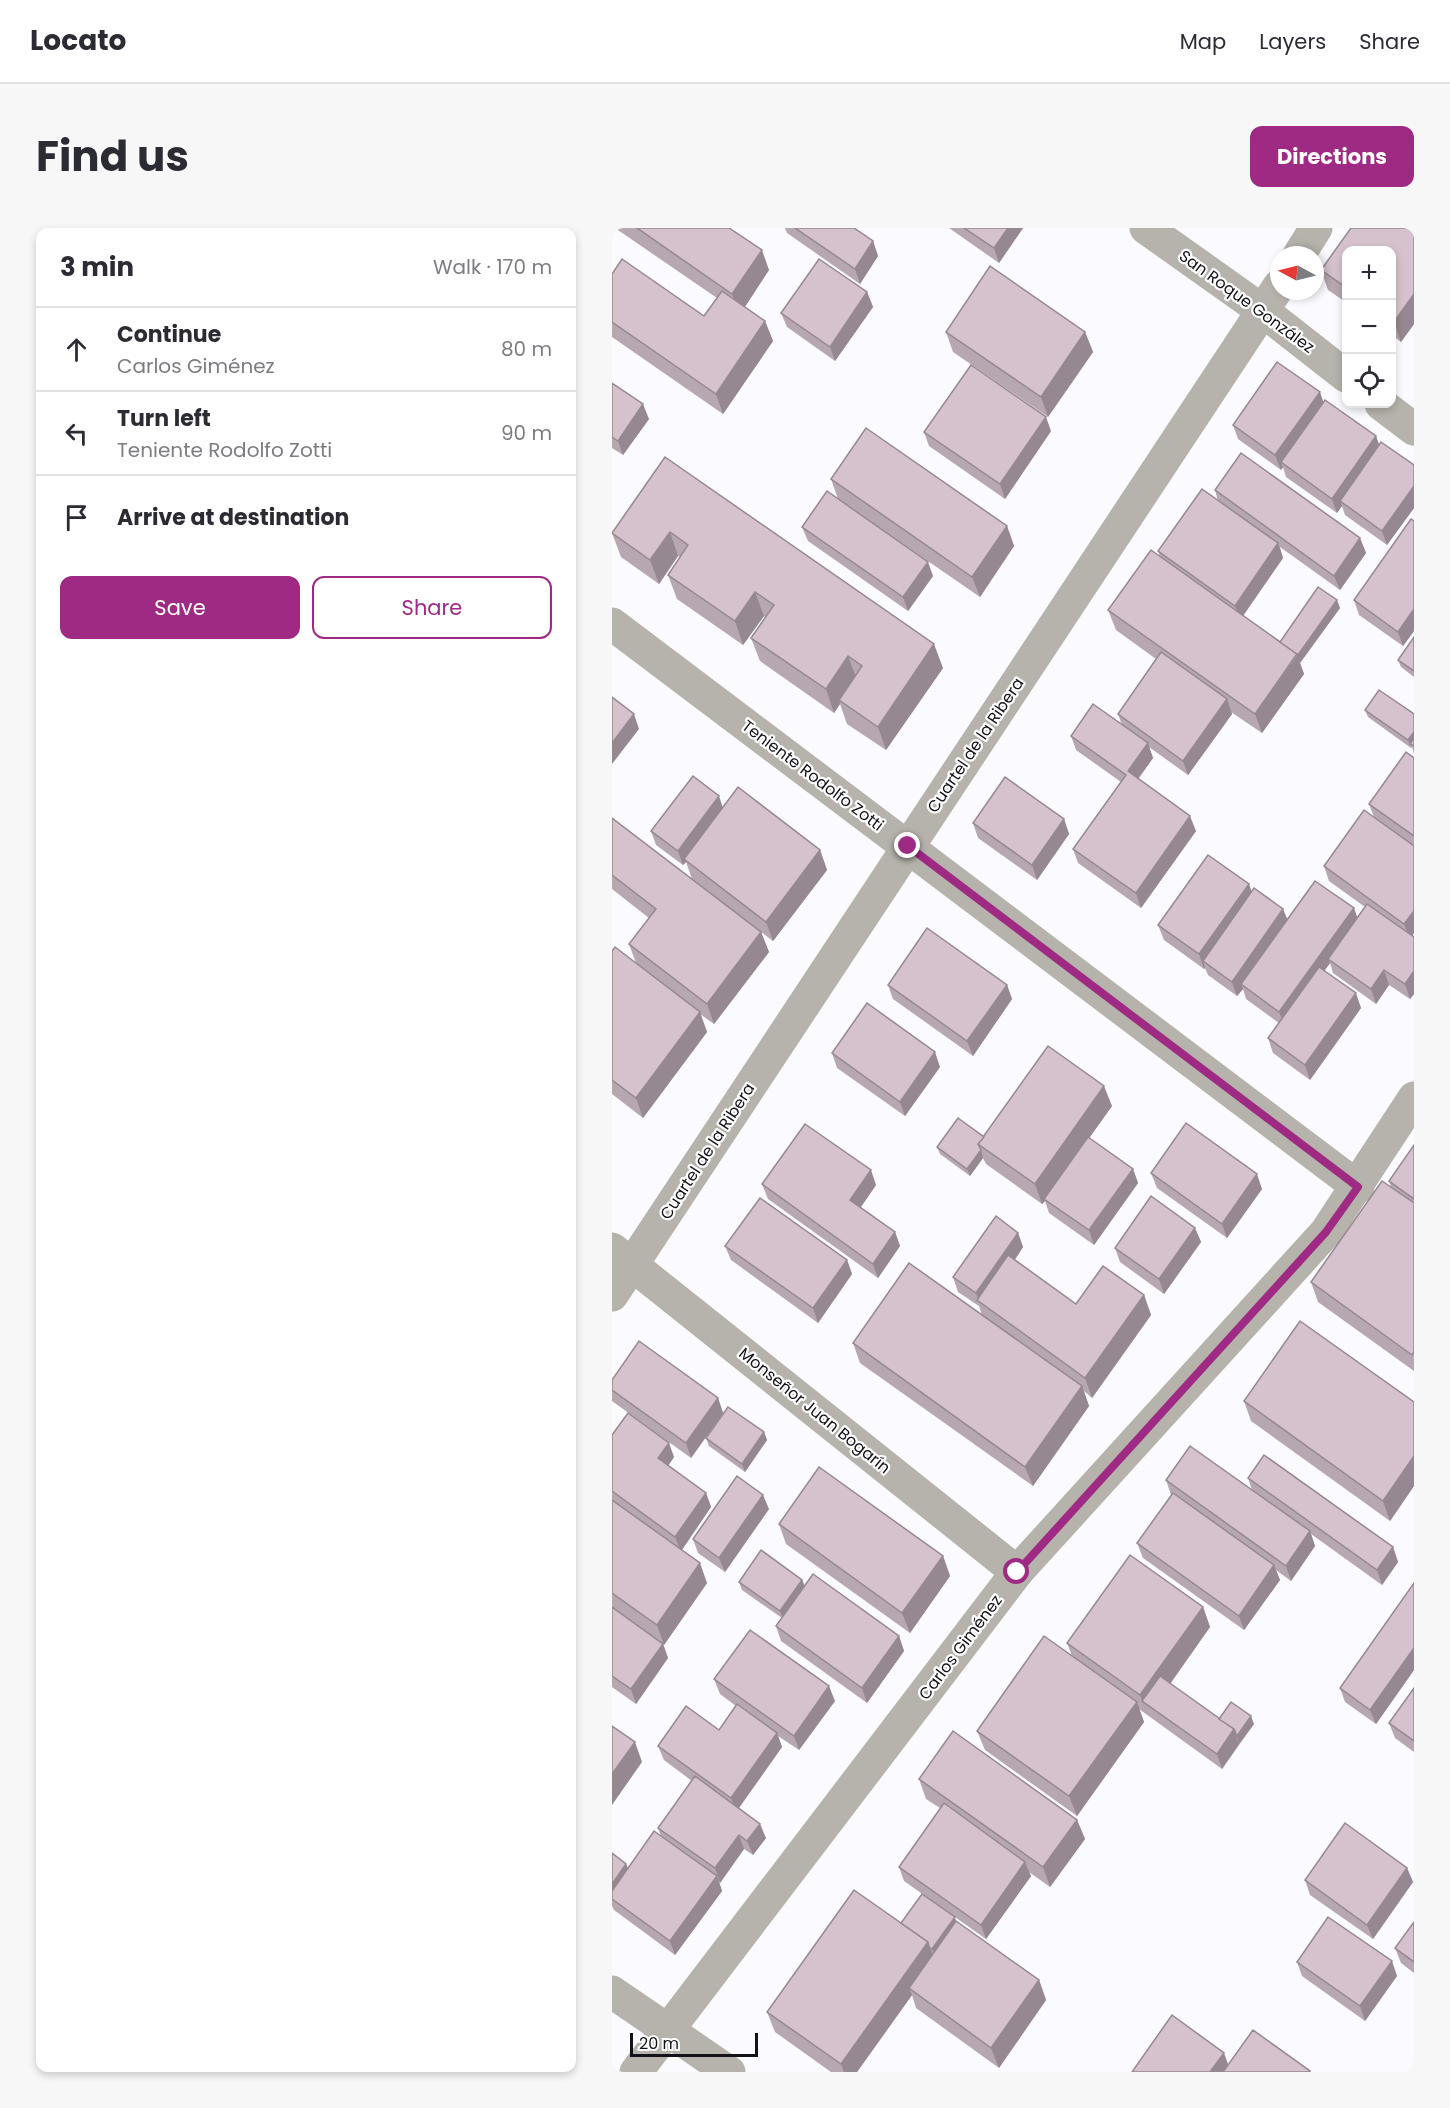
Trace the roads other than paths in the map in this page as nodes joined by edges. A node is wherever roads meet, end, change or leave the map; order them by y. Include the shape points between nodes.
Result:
1 (1146, 228) edge
2 (1316, 228) edge
3 (1305, 246) edge
4 (1270, 297) edge
5 (1270, 300) edge
6 (1273, 300) edge
7 (1342, 371) edge
8 (1387, 408) edge
9 (1414, 429) edge
10 (612, 624) edge
11 (908, 846) junction
12 (1414, 1098) edge
13 (1358, 1187) junction
14 (622, 1257) edge
15 (612, 1295) edge
16 (1017, 1572) junction
17 (612, 1992) edge
18 (666, 2031) junction
19 (636, 2072) edge
20 (729, 2072) edge

1 - 4 street, San Roque González
2 - 3 street
5 - 11 street, Cuartel de la Ribera
6 - 7 street, San Roque González
8 - 9 street
10 - 11 street, Teniente Rodolfo Zotti
11 - 13 street, Teniente Rodolfo Zotti
11 - 14 street, Cuartel de la Ribera
12 - 13 street, Carlos Giménez
13 - 16 street, Carlos Giménez via 1326,1232
14 - 15 street, Cuartel de la Ribera
14 - 16 street, Monseñor Juan Bogarín
16 - 18 street, Carlos Giménez
17 - 18 street
18 - 19 street, Carlos Giménez
18 - 20 street

